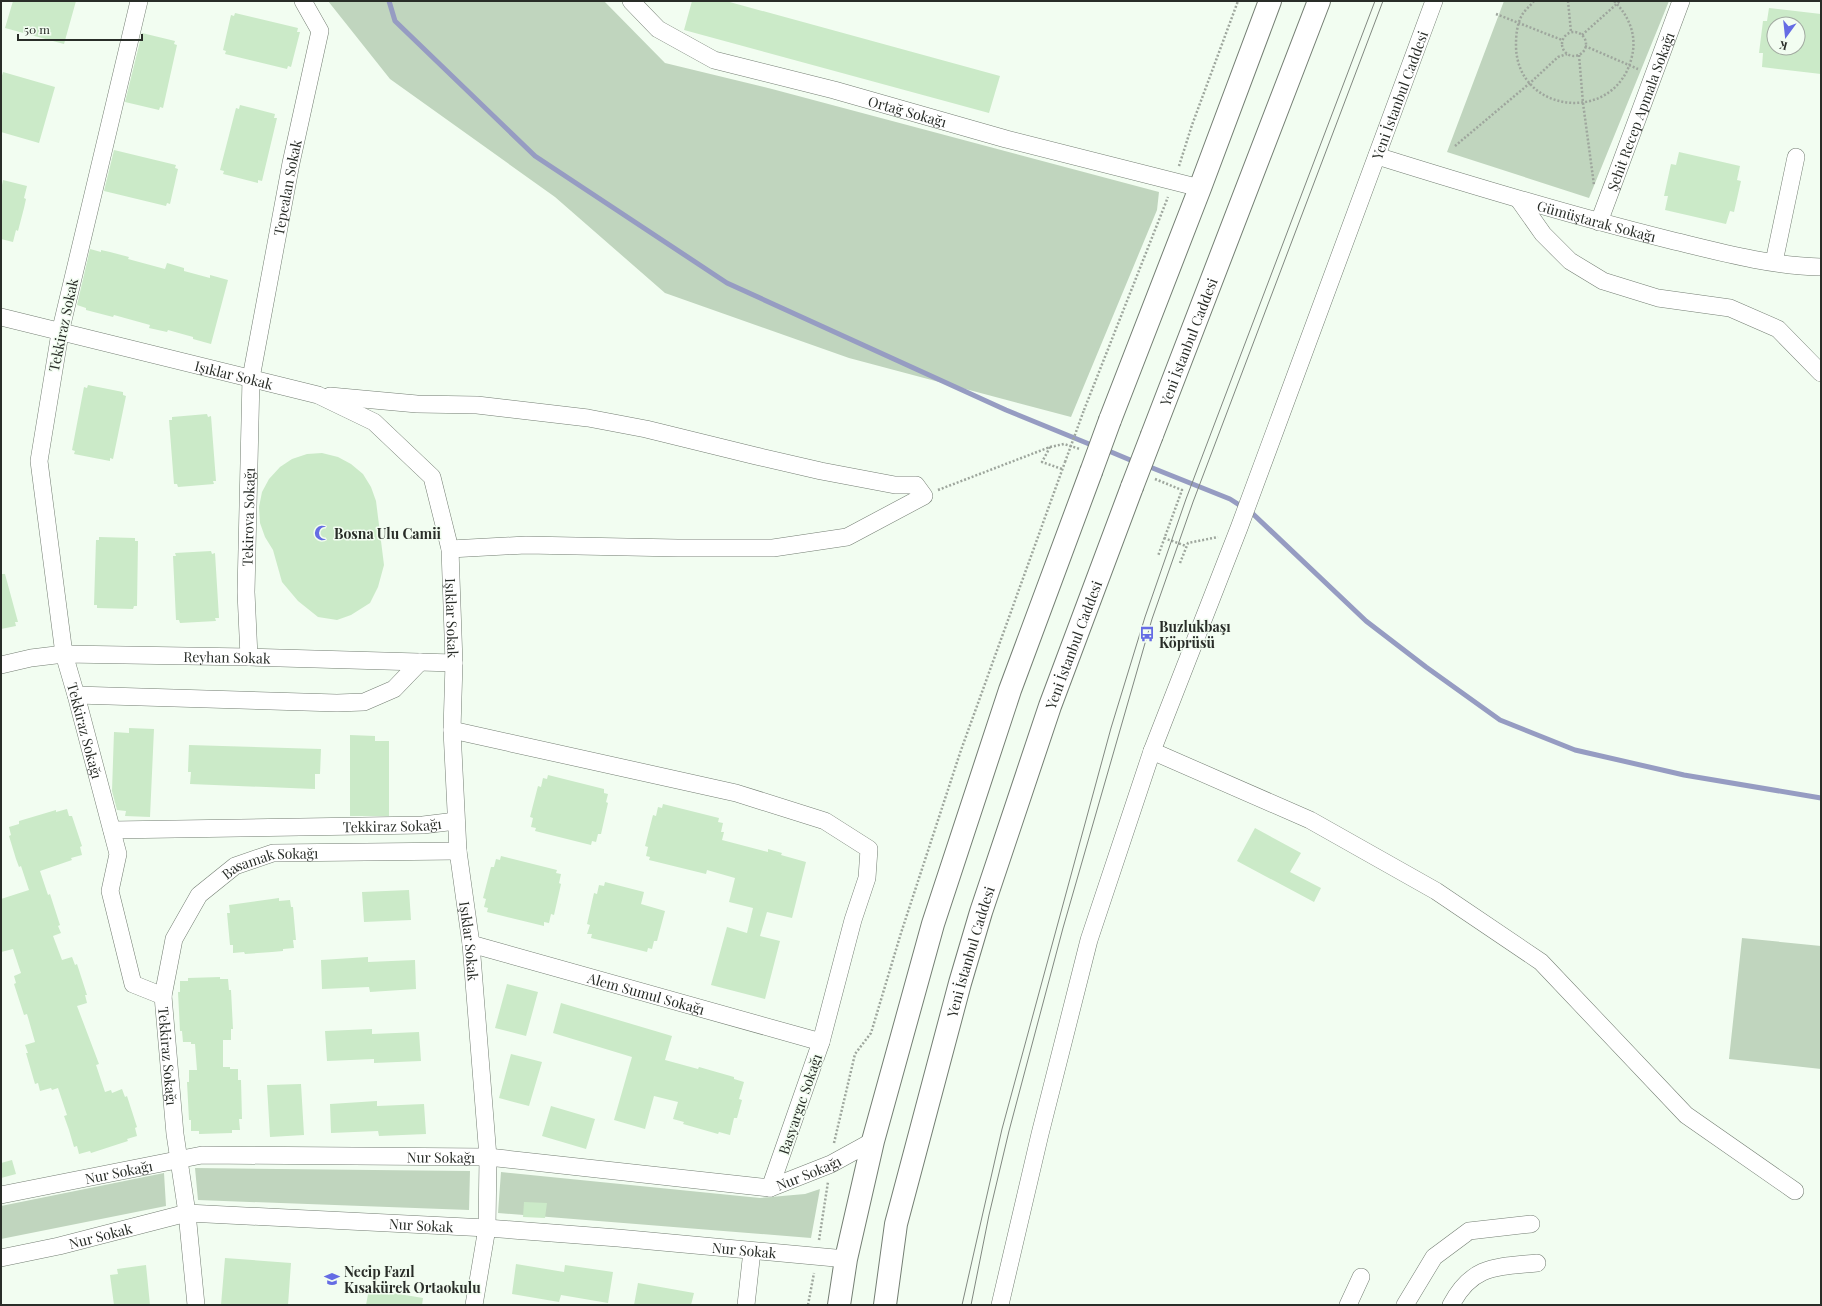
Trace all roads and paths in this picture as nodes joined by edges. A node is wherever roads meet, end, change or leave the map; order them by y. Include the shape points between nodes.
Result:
1 (139, 1) edge
2 (303, 1) edge
3 (631, 1) edge
4 (1238, 1) edge
5 (1270, 1) edge
6 (1319, 1) edge
7 (1434, 1) edge
8 (1534, 1) edge
9 (1568, 1) edge
10 (1620, 1) edge
11 (1681, 1) edge
12 (1616, 2) edge
13 (1496, 14) dead end
14 (1520, 23) junction
15 (1571, 32) junction
16 (1582, 35) junction
17 (1562, 40) junction
18 (1585, 46) junction
19 (1567, 54) junction
20 (1578, 55) junction
21 (1630, 66) junction
22 (1653, 76) junction
23 (1530, 83) junction
24 (1583, 103) junction
25 (1455, 146) dead end
26 (1377, 156) junction
27 (1796, 157) dead end
28 (1174, 182) junction
29 (1200, 188) junction
30 (1595, 192) dead end
31 (1519, 200) junction
32 (1599, 222) junction
33 (1774, 262) junction
34 (1821, 267) edge
35 (1, 317) edge
36 (60, 333) junction
37 (1821, 373) edge
38 (251, 378) junction
39 (318, 395) junction
40 (1050, 447) junction
41 (1083, 450) dead end
42 (1062, 469) junction
43 (1154, 479) dead end
44 (924, 496) junction
45 (1237, 531) junction
46 (1164, 538) junction
47 (1186, 546) junction
48 (450, 549) junction
49 (1158, 556) dead end
50 (1180, 563) dead end
51 (64, 654) junction
52 (249, 657) junction
53 (420, 662) junction
54 (454, 663) junction
55 (1, 665) edge
56 (76, 695) junction
57 (452, 730) junction
58 (1152, 751) junction
59 (456, 822) junction
60 (112, 830) junction
61 (458, 851) junction
62 (471, 944) junction
63 (163, 996) junction
64 (822, 1042) junction
65 (873, 1141) junction
66 (488, 1157) junction
67 (179, 1159) junction
68 (831, 1164) junction
69 (770, 1188) junction
70 (1795, 1191) dead end
71 (1, 1196) edge
72 (187, 1213) junction
73 (1531, 1224) dead end
74 (487, 1228) junction
75 (752, 1251) junction
76 (817, 1257) junction
77 (1, 1258) edge
78 (846, 1259) junction
79 (1536, 1263) dead end
80 (1361, 1277) dead end
81 (196, 1305) edge
82 (474, 1305) edge
83 (746, 1305) edge
84 (808, 1305) edge
85 (839, 1305) edge
86 (885, 1305) edge
87 (1000, 1305) edge
88 (1348, 1305) edge
89 (1405, 1305) edge
90 (1451, 1305) edge

1 - 36 street, Tekkiraz Sokak
2 - 38 street, Tepealan Sokak via 320,31
3 - 28 street, Ortağ Sokağı via 658,29 714,60
4 - 28 path via 1192,125
5 - 29 highway
6 - 86 highway, Yeni İstanbul Caddesi, bridge via 1047,713 981,912 960,984 896,1224
7 - 26 street, Yeni İstanbul Caddesi
8 - 14 path via 1522,16
9 - 15 path
10 - 12 path
11 - 22 street, Şehit Recep Apmala Sokağı
12 - 16 path
12 - 21 path via 1632,29 1634,48
13 - 14 path
14 - 17 path
14 - 23 path via 1516,35 1516,55 1523,74
15 - 16 path
15 - 17 path
16 - 18 path
17 - 19 path via 1562,48
18 - 20 path
18 - 21 path
19 - 20 path
19 - 23 path via 1558,57
20 - 24 path
21 - 22 path
21 - 24 path via 1620,83 1606,95
22 - 32 street, Şehit Recep Apmala Sokağı
23 - 24 path via 1551,99 1570,104
23 - 25 path
24 - 30 path
26 - 31 street, Gümüştarak Sokağı
26 - 45 street, Yeni İstanbul Caddesi
27 - 33 street
28 - 29 street, Ortağ Sokağı
28 - 42 path, bridge
29 - 65 highway, bridge via 1110,420 1010,690 933,924
31 - 32 street, Gümüştarak Sokağı
31 - 37 street via 1548,240 1570,261 1603,281 1658,298 1730,308 1778,329
32 - 33 street, Gümüştarak Sokağı
33 - 34 street, Gümüştarak Sokağı
35 - 36 street, Işıklar Sokak
36 - 38 street, Işıklar Sokak
36 - 51 street, Tekkiraz Sokak via 39,461
38 - 39 street, Işıklar Sokak
38 - 52 street, Tekirova Sokağı via 246,592
39 - 44 street via 417,404 477,405 588,418 646,429 821,471 895,485 916,485
39 - 48 street, Işıklar Sokak via 374,422 432,476
40 - 41 path via 1064,444
40 - 42 path via 1042,462
40 - 44 path
42 - 68 path via 960,753 871,1033 855,1054
43 - 46 path via 1182,490
44 - 48 street via 847,537 773,548 526,546
45 - 47 path via 1188,543
45 - 58 street, Yeni İstanbul Caddesi
46 - 47 path
46 - 49 path
47 - 50 path
48 - 54 street, Işıklar Sokak
51 - 52 street, Reyhan Sokak
51 - 55 street, Reyhan Sokak
51 - 56 street, Tekkiraz Sokağı
52 - 53 street, Reyhan Sokak
53 - 54 street, Reyhan Sokak
53 - 56 street via 394,689 364,702
54 - 57 street, Işıklar Sokak
56 - 60 street, Tekkiraz Sokağı
57 - 59 street, Işıklar Sokak
57 - 64 street, Basyargıc Sokağı via 736,793 825,821 869,849 867,878 853,920
58 - 70 street via 1310,820 1436,892 1541,962 1686,1115
58 - 87 street, Yeni İstanbul Caddesi via 1089,940
59 - 60 street, Tekkiraz Sokağı via 423,825
59 - 61 street, Işıklar Sokak
60 - 63 street, Tekkiraz Sokağı via 118,854 110,891 133,984
61 - 62 street, Işıklar Sokak
61 - 63 street, Basamak Sokağı via 273,853 235,866 199,895 174,939
62 - 64 street, Alem Sumul Sokağı
62 - 66 street, Işıklar Sokak
63 - 67 street, Tekkiraz Sokağı
64 - 69 street, Basyargıc Sokağı
65 - 68 street, Nur Sokağı
65 - 78 highway
66 - 67 street, Nur Sokağı via 202,1155
66 - 69 street, Nur Sokağı
66 - 74 street, Işıklar Sokak
67 - 71 street, Nur Sokağı
67 - 72 street, Tekkiraz Sokağı
68 - 69 street, Nur Sokağı
68 - 76 path
72 - 74 street, Nur Sokak
72 - 77 street, Nur Sokak
72 - 81 street, Tekkiraz Sokağı
73 - 89 street via 1469,1231 1434,1257
74 - 75 street, Nur Sokak
74 - 82 street, Işıklar Sokak
75 - 76 street, Nur Sokak
75 - 83 street
76 - 78 street, Nur Sokak
76 - 84 path
78 - 85 highway
79 - 90 street via 1492,1267 1472,1277 1458,1290
80 - 88 street

